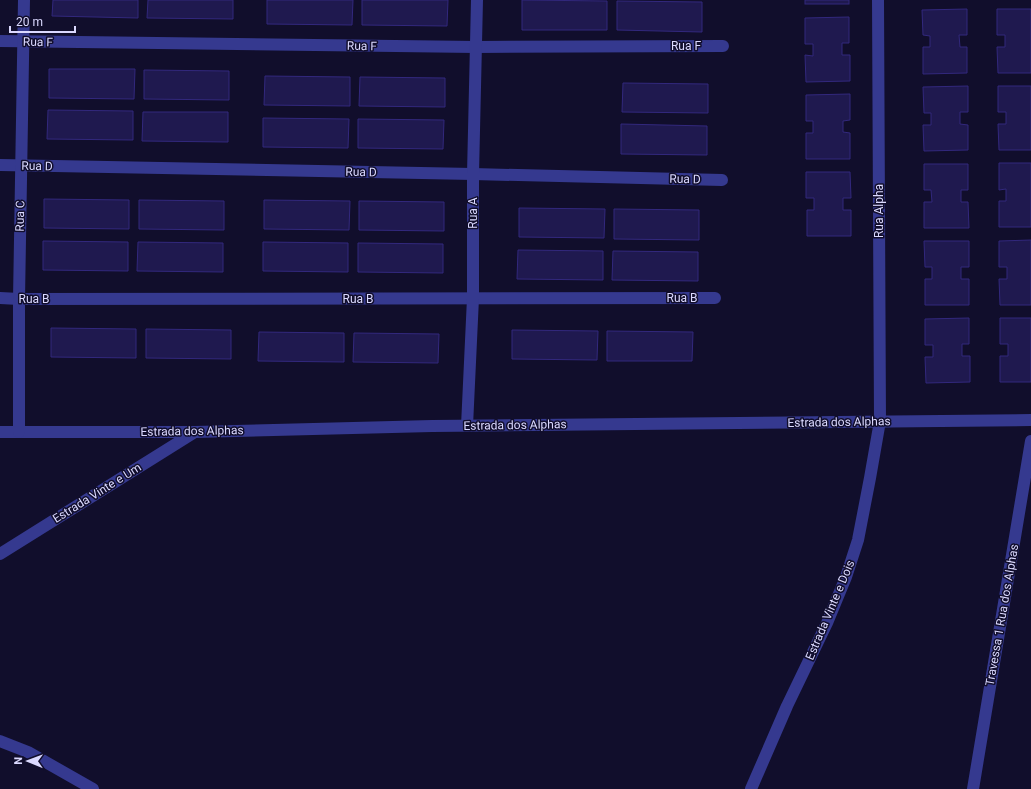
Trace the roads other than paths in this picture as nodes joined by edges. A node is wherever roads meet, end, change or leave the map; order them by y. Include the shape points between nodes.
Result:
1 (24, 0) edge
2 (477, 0) edge
3 (878, 0) edge
4 (0, 42) edge
5 (23, 42) junction
6 (723, 46) dead end
7 (476, 47) junction
8 (0, 165) edge
9 (21, 165) junction
10 (473, 174) junction
11 (722, 180) dead end
12 (0, 298) edge
13 (473, 298) junction
14 (715, 298) dead end
15 (19, 299) junction
16 (1031, 420) edge
17 (880, 422) junction
18 (467, 426) junction
19 (0, 432) edge
20 (19, 432) junction
21 (195, 432) junction
22 (1031, 441) edge
23 (0, 554) edge
24 (0, 741) edge
25 (93, 789) edge
26 (751, 789) edge
27 (973, 789) edge

1 - 5 street, Rua C
2 - 7 street, Rua A
3 - 17 street, Rua Alpha
4 - 5 street, Rua F
5 - 7 street, Rua F
5 - 9 street, Rua C
6 - 7 street, Rua F
7 - 10 street, Rua A
8 - 9 street, Rua D
9 - 10 street, Rua D
9 - 15 street, Rua C
10 - 11 street, Rua D
10 - 13 street, Rua A
12 - 15 street, Rua B
13 - 14 street, Rua B
13 - 15 street, Rua B
13 - 18 street, Rua A
15 - 20 street, Rua C
16 - 17 street, Estrada dos Alphas
17 - 18 street, Estrada dos Alphas
17 - 26 street, Estrada Vinte e Dois via 858,540 846,577
18 - 21 street, Estrada dos Alphas
19 - 20 street, Estrada dos Alphas
20 - 21 street, Estrada dos Alphas
21 - 23 street, Estrada Vinte e Um
22 - 27 street, Travessa 1 Rua dos Alphas
24 - 25 street via 28,752

